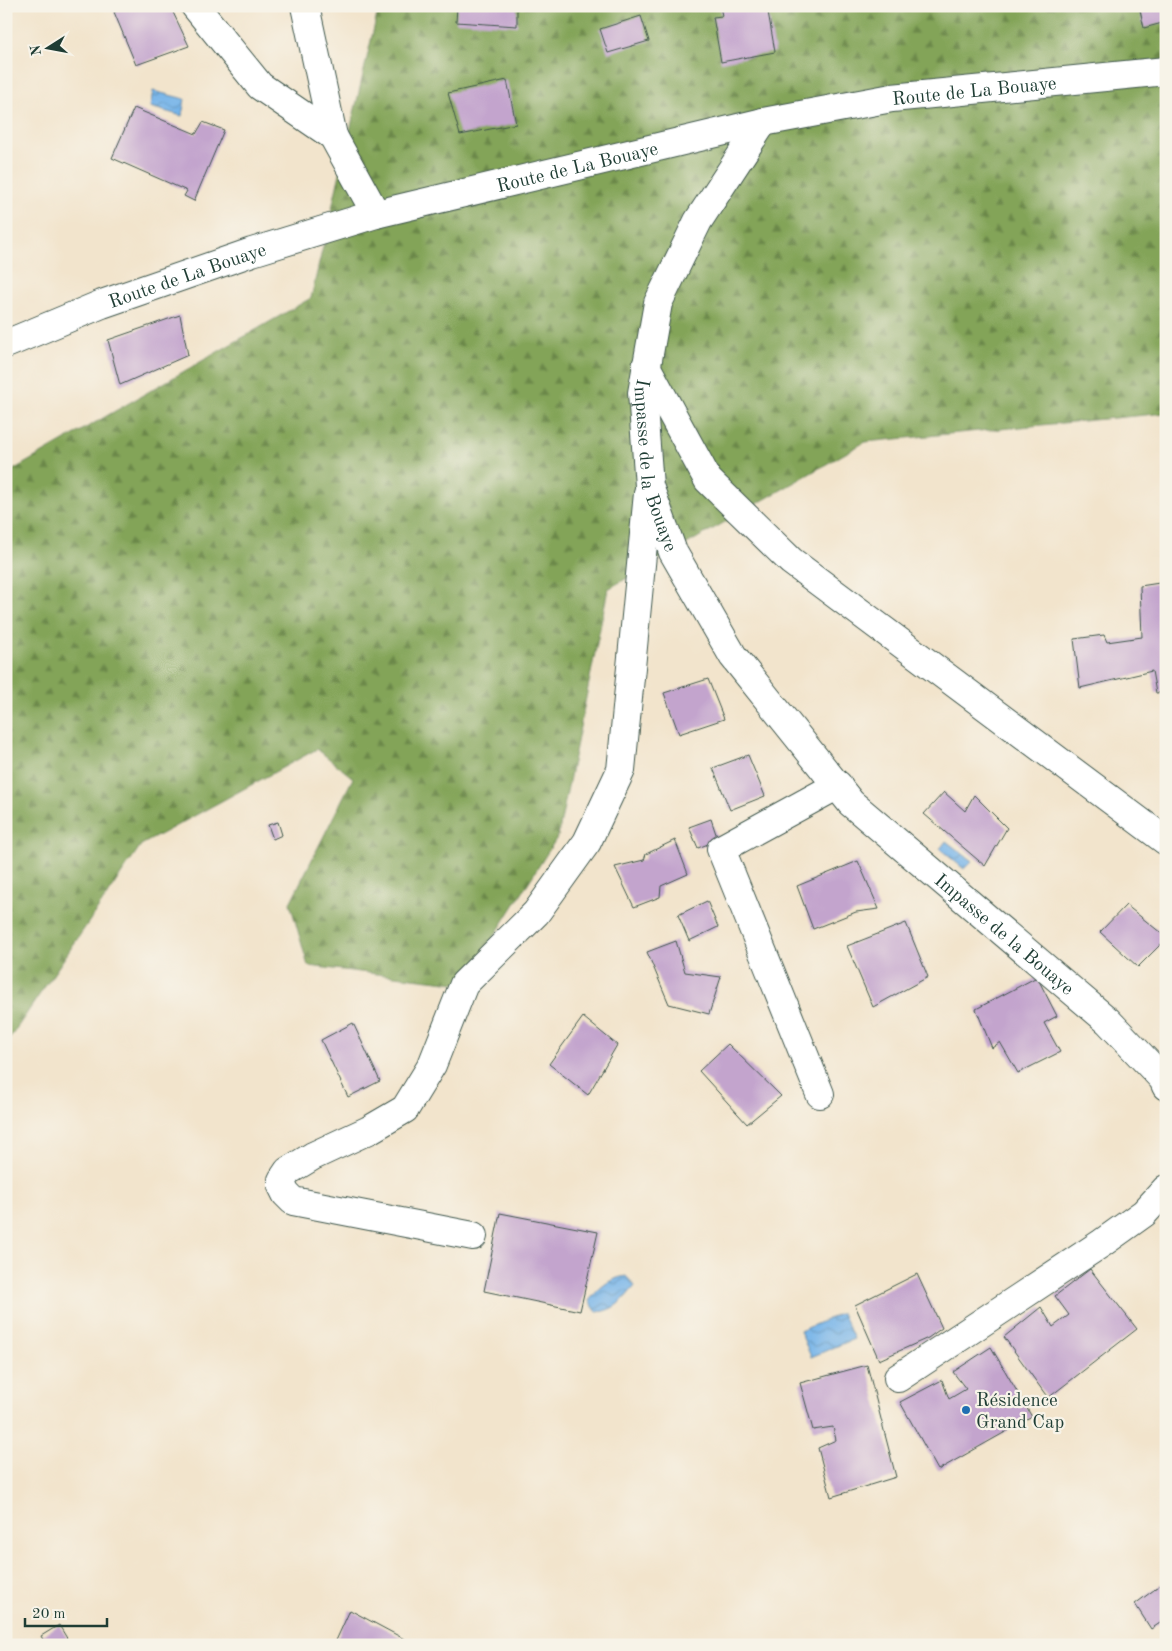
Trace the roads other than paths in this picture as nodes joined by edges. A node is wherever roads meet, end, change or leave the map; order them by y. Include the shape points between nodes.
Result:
1 (195, 6) edge
2 (305, 6) edge
3 (1166, 71) edge
4 (763, 122) junction
5 (333, 136) junction
6 (376, 214) junction
7 (6, 344) edge
8 (646, 366) junction
9 (649, 486) junction
10 (838, 786) junction
11 (1166, 841) edge
12 (1163, 1081) edge
13 (820, 1094) dead end
14 (1166, 1190) edge
15 (474, 1236) dead end
16 (898, 1378) dead end

1 - 5 street via 260,86
2 - 5 street
3 - 4 street, Route de La Bouaye via 892,98
4 - 6 street, Route de La Bouaye
4 - 8 street, Impasse de la Bouaye via 698,221 658,303
5 - 6 street
6 - 7 street, Route de La Bouaye via 252,252 102,304
8 - 9 street, Impasse de la Bouaye via 642,393
8 - 11 street via 708,480 791,561
9 - 10 street, Impasse de la Bouaye via 673,552 733,656
9 - 15 street via 621,770 587,842 536,913 464,984 432,1065 405,1108 369,1130 313,1156 288,1171 282,1180 282,1186 293,1202
10 - 12 street, Impasse de la Bouaye via 851,803 1108,1021
10 - 13 street via 721,849
14 - 16 street via 1144,1213 1102,1243

